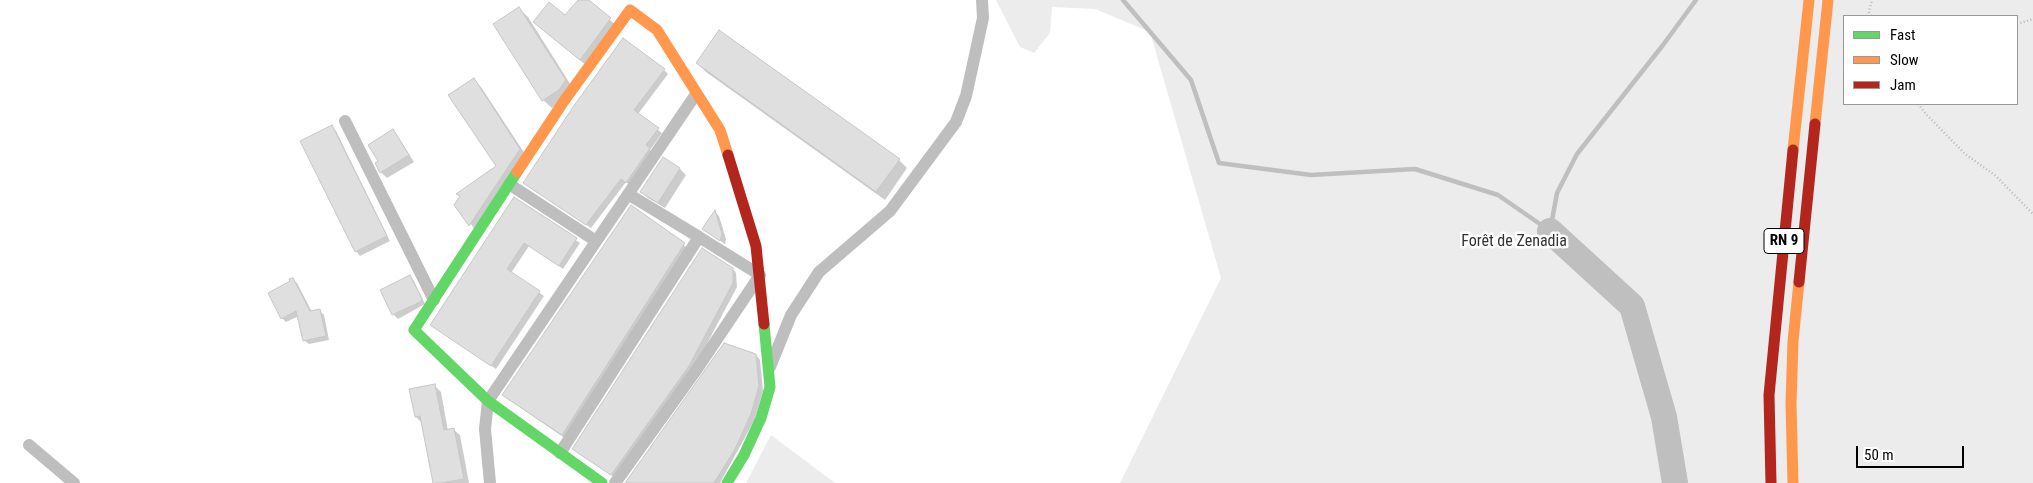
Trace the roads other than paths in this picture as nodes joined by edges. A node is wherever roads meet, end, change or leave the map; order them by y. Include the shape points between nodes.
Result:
1 (982, 0) edge
2 (1809, 0) edge
3 (1828, 0) edge
4 (696, 94) junction
5 (345, 121) dead end
6 (509, 184) junction
7 (628, 194) junction
8 (698, 237) junction
9 (596, 241) junction
10 (760, 275) junction
11 (434, 300) junction
12 (769, 370) junction
13 (488, 401) junction
14 (29, 445) dead end
15 (560, 453) junction
16 (74, 483) edge
17 (490, 483) edge
18 (602, 483) edge
19 (615, 483) edge
20 (727, 483) edge
21 (1771, 483) edge
22 (1793, 483) edge

1 - 12 street via 983,18 966,96 956,122 890,210 819,272 790,315
2 - 21 main road, RN 9 via 1773,346
3 - 22 main road, RN 9 via 1793,341
4 - 6 main road via 658,30 630,10
4 - 7 street
4 - 10 main road via 720,130 756,246
5 - 11 street
6 - 9 street
6 - 11 main road
7 - 8 street
7 - 9 street
8 - 10 street
8 - 15 street
9 - 13 street
10 - 12 main road
10 - 19 street
11 - 13 main road via 414,330
12 - 20 main road via 770,387 761,418
13 - 15 main road
13 - 17 street via 485,429
14 - 16 street
15 - 18 main road

